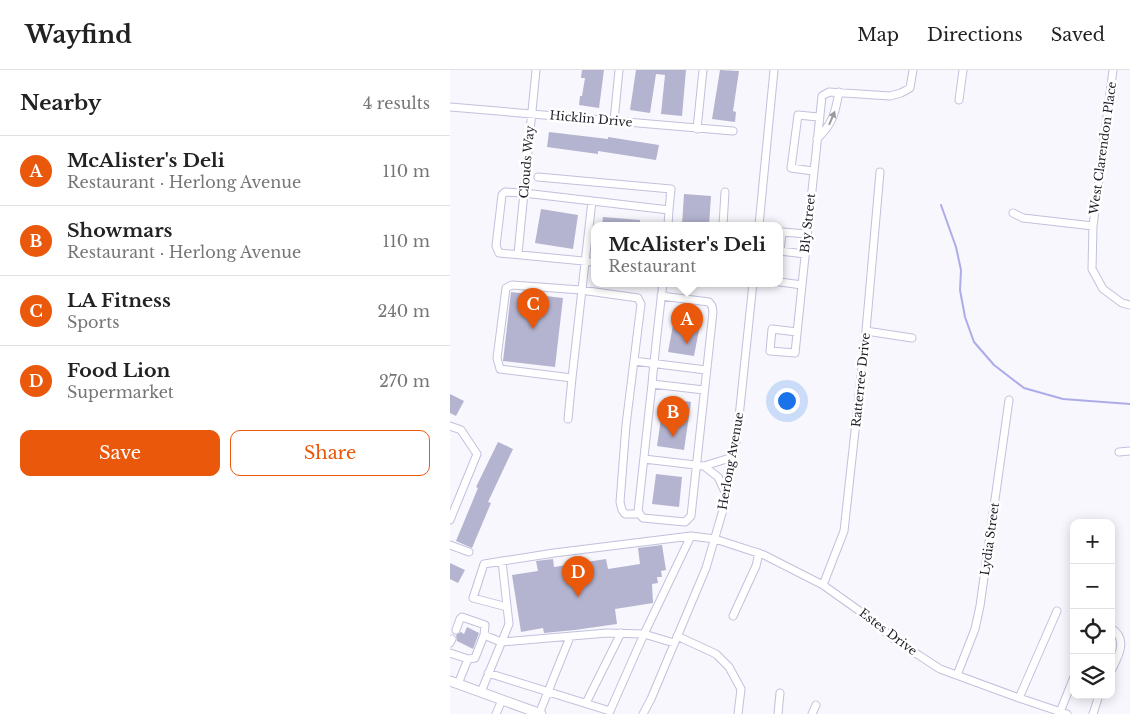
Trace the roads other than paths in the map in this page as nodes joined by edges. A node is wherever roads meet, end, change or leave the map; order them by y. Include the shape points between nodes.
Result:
1 (536, 70) edge
2 (619, 70) edge
3 (703, 70) edge
4 (774, 70) edge
5 (913, 70) edge
6 (963, 70) edge
7 (1114, 70) edge
8 (839, 92) junction
9 (959, 100) dead end
10 (450, 107) edge
11 (531, 114) junction
12 (818, 117) junction
13 (614, 121) junction
14 (697, 128) junction
15 (733, 131) dead end
16 (817, 139) junction
17 (813, 170) junction
18 (880, 172) dead end
19 (538, 177) dead end
20 (725, 192) dead end
21 (524, 193) junction
22 (592, 201) junction
23 (669, 210) junction
24 (1013, 213) dead end
25 (668, 222) edge
26 (723, 222) edge
27 (759, 222) edge
28 (1093, 226) junction
29 (783, 232) edge
30 (807, 234) junction
31 (783, 252) edge
32 (518, 254) junction
33 (805, 254) junction
34 (584, 261) junction
35 (591, 262) edge
36 (783, 282) edge
37 (802, 285) junction
38 (662, 287) edge
39 (753, 287) edge
40 (582, 290) junction
41 (661, 296) junction
42 (1130, 305) edge
43 (866, 331) junction
44 (797, 332) junction
45 (912, 338) dead end
46 (634, 361) junction
47 (654, 364) junction
48 (706, 370) junction
49 (572, 378) junction
50 (652, 384) junction
51 (704, 390) junction
52 (1009, 400) dead end
53 (568, 419) dead end
54 (450, 426) edge
55 (1130, 451) edge
56 (1120, 452) dead end
57 (733, 456) junction
58 (644, 459) junction
59 (696, 465) junction
60 (704, 466) junction
61 (727, 497) junction
62 (640, 514) junction
63 (450, 520) edge
64 (691, 536) junction
65 (715, 539) junction
66 (450, 545) edge
67 (469, 552) dead end
68 (759, 553) junction
69 (502, 561) junction
70 (823, 585) junction
71 (507, 607) junction
72 (1057, 611) dead end
73 (733, 616) dead end
74 (456, 630) dead end
75 (1115, 632) edge
76 (621, 634) junction
77 (644, 634) junction
78 (484, 635) junction
79 (677, 636) junction
80 (570, 637) junction
81 (501, 642) junction
82 (674, 644) junction
83 (450, 653) edge
84 (468, 659) junction
85 (1115, 663) edge
86 (488, 673) junction
87 (957, 675) junction
88 (454, 682) edge
89 (1070, 690) edge
90 (548, 691) junction
91 (481, 692) junction
92 (780, 692) dead end
93 (1019, 698) junction
94 (1098, 699) edge
95 (502, 700) junction
96 (586, 703) junction
97 (816, 705) dead end
98 (1063, 713) edge
99 (496, 714) edge
100 (539, 714) edge
101 (643, 714) edge
102 (738, 714) edge
103 (778, 714) edge
104 (812, 714) edge
105 (1093, 714) edge

1 - 11 street, Clouds Way
2 - 13 street
3 - 14 street
4 - 27 street
5 - 8 street via 910,88 901,94
6 - 9 street
7 - 28 street, West Clarendon Place
8 - 12 street, Bly Street via 822,96
16 -> 8 street via 832,121
10 - 11 street, Hicklin Drive
11 - 13 street, Hicklin Drive
11 - 21 street, Clouds Way
12 - 16 street, Bly Street
12 - 17 street via 798,115 791,168
13 - 14 street, Hicklin Drive
14 - 15 street, Hicklin Drive
16 - 17 street, Bly Street
17 - 30 street, Bly Street
18 - 43 street, Ratterree Drive
19 - 23 street via 671,188
20 - 26 street
21 - 22 street
21 - 32 street, Clouds Way
21 - 32 street via 505,192 502,195 496,246 499,253
22 - 23 street
22 - 34 street
23 - 25 street
24 - 28 street via 1023,218
28 - 42 street, West Clarendon Place via 1092,268 1103,289
29 - 30 street
30 - 33 street, Bly Street
31 - 33 street
32 - 34 street
33 - 37 street, Bly Street
34 - 35 street
34 - 40 street
36 - 37 street
37 - 44 street, Bly Street
38 - 41 street
39 - 57 street, Herlong Avenue
40 - 46 street via 638,298 641,304
40 - 49 street
40 - 49 street via 512,285 506,288 497,358 500,369
41 - 47 street
41 - 48 street via 709,302 712,306
43 - 45 street
43 - 70 street, Ratterree Drive via 844,531
44 - 44 street, Bly Street via 795,353 770,351 772,329
46 - 47 street
46 - 62 street via 620,502 625,514
47 - 48 street
47 - 50 street
48 - 51 street
49 - 53 street
50 - 51 street
50 - 58 street
51 - 59 street
52 - 87 street, Lydia Street via 980,606 975,629
54 - 63 street via 461,430 477,454
55 - 56 street
57 - 60 street
57 - 61 street, Herlong Avenue
58 - 59 street
58 - 62 street
59 - 60 street
59 - 62 street via 691,516 685,522 643,518
60 - 61 street via 718,477
61 - 65 street, Herlong Avenue
64 - 65 street, Estes Drive
64 - 69 street, Estes Drive
64 - 77 street
65 - 68 street, Estes Drive
65 - 79 street, Herlong Avenue
66 - 67 street
68 - 70 street, Estes Drive
68 - 73 street
69 - 71 street
69 - 71 street, Estes Drive via 484,564 473,598
70 - 87 street, Estes Drive via 915,653 940,669
71 - 81 street via 508,624
72 - 93 street
74 - 78 street via 462,617 485,625
75 - 85 street via 1122,642
76 - 77 street
76 - 80 street
76 - 96 street
77 - 82 street
77 - 96 street via 610,711
78 - 81 street
78 - 84 street via 475,658
79 - 82 street, Herlong Avenue
79 - 102 street via 716,654 729,667 741,689
80 - 81 street
80 - 90 street
81 - 86 street
82 - 101 street, Herlong Avenue
83 - 84 street
84 - 88 street
86 - 90 street
86 - 91 street
87 - 93 street, Estes Drive
88 - 91 main road
89 - 98 street
90 - 96 street
90 - 100 street
91 - 95 main road
92 - 103 street
93 - 98 street, Estes Drive
94 - 105 street
95 - 99 street
95 - 100 main road
97 - 104 street

